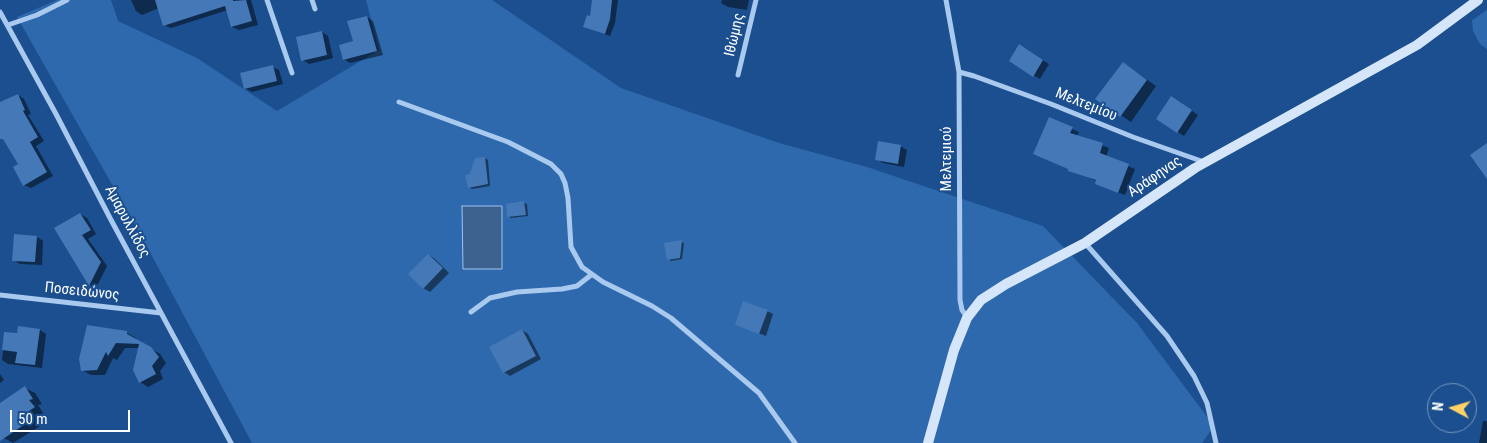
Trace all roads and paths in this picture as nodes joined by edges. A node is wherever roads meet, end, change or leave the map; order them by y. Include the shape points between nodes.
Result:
1 (67, 0) edge
2 (268, 0) edge
3 (312, 0) edge
4 (756, 0) edge
5 (946, 0) edge
6 (1478, 0) edge
7 (315, 9) dead end
8 (0, 12) edge
9 (8, 25) junction
10 (959, 72) junction
11 (292, 73) dead end
12 (738, 75) dead end
13 (399, 102) dead end
14 (1205, 162) junction
15 (1085, 243) junction
16 (591, 275) junction
17 (0, 295) edge
18 (471, 312) dead end
19 (160, 313) junction
20 (967, 318) junction
21 (929, 438) edge
22 (232, 443) edge
23 (795, 443) edge
24 (920, 443) edge
25 (1216, 443) edge

1 - 9 street via 37,16
2 - 11 street
3 - 7 street
4 - 12 street, Ιθώμης
5 - 10 street, Μελτεμιού
6 - 14 main road, Αράφηνας via 1417,45
8 - 9 street, Αμαρυλλίδος
9 - 19 street, Αμαρυλλίδος
10 - 14 street, Μελτεμίου
10 - 20 street, Μελτεμιού via 960,300
13 - 16 street via 508,142 551,164 565,183 574,256
14 - 15 main road, Αράφηνας
15 - 20 main road, Αράφηνας via 988,294
15 - 25 street via 1167,336 1194,376 1207,403
16 - 18 street via 577,286 490,298
16 - 23 street via 671,318 759,393
17 - 19 street, Ποσειδώνος
19 - 22 street, Αμαρυλλίδος
20 - 21 main road, Αράφηνας via 954,350
21 - 24 street

